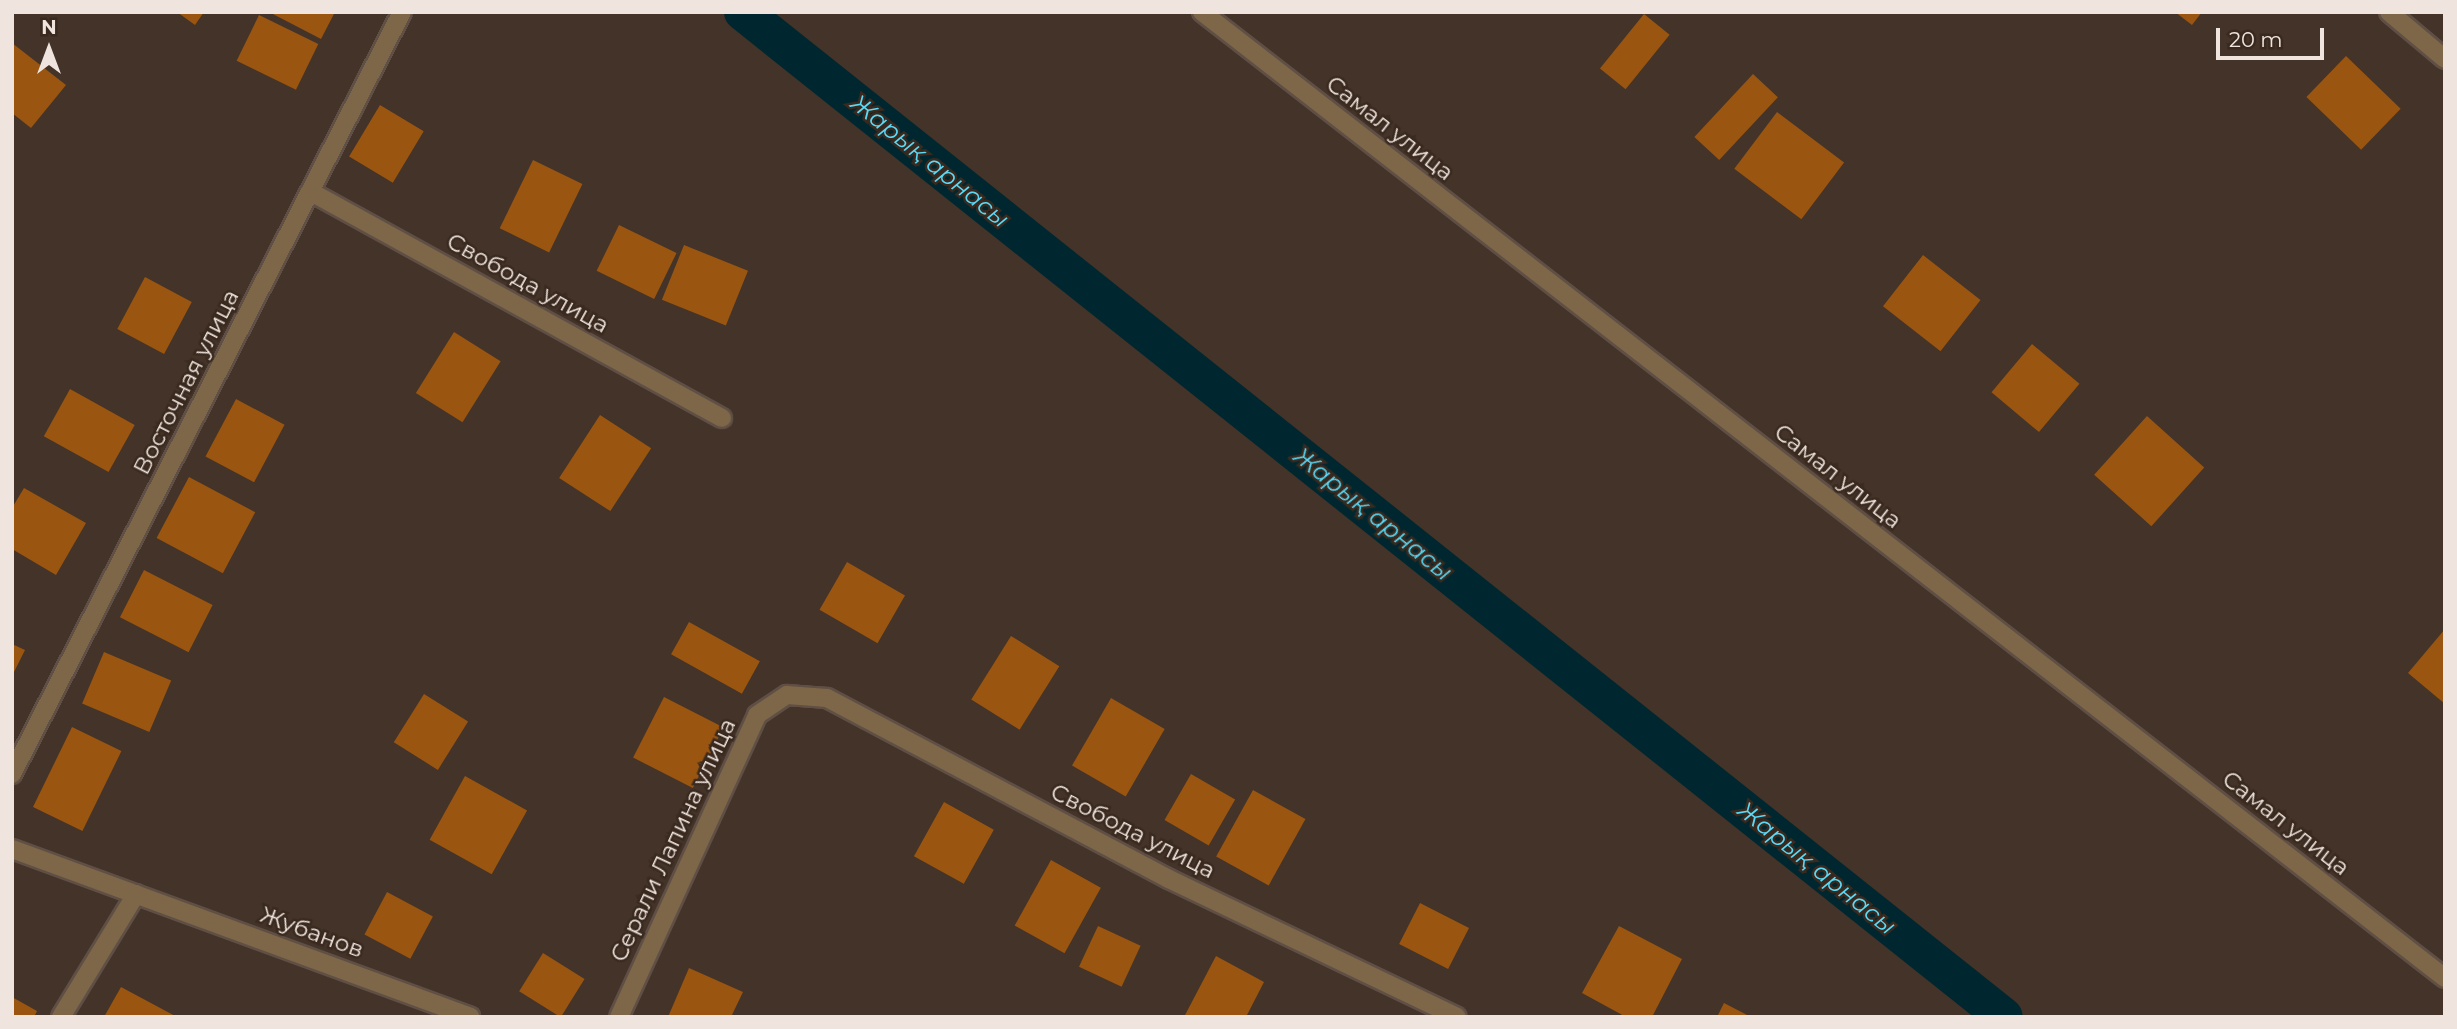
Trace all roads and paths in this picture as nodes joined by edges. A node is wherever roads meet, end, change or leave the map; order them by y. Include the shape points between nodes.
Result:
1 (402, 12) edge
2 (1202, 12) edge
3 (2389, 12) edge
4 (2445, 59) edge
5 (311, 192) junction
6 (722, 418) dead end
7 (787, 695) joint
8 (12, 774) edge
9 (12, 849) edge
10 (136, 894) junction
11 (2445, 978) edge
12 (61, 1017) edge
13 (470, 1017) edge
14 (619, 1017) edge
15 (1457, 1017) edge

1 - 5 street, Восточная улица
2 - 11 street, Самал улица
3 - 4 street
5 - 6 street, Свобода улица
5 - 8 street, Восточная улица
7 - 14 street, Серали Лапина улица via 757,715
7 - 15 street, Свобода улица via 827,698 1169,879
9 - 10 street, Жубанов
10 - 12 street
10 - 13 street, Жубанов

